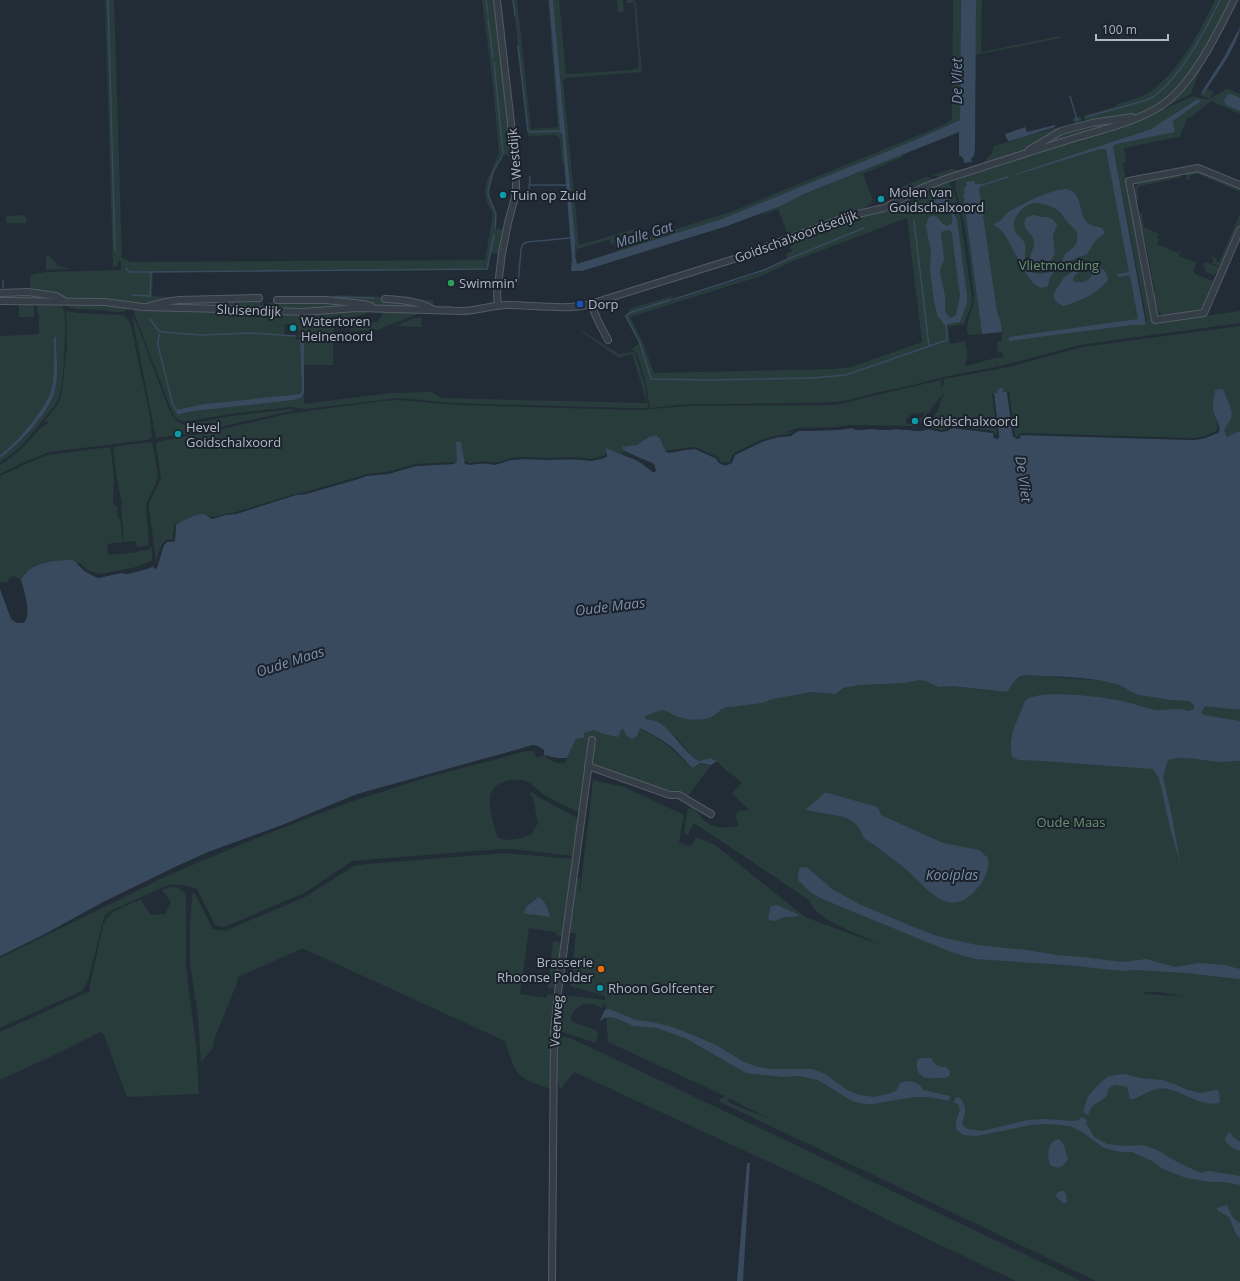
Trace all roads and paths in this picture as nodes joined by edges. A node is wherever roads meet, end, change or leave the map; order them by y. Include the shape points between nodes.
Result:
1 (497, 0) edge
2 (1234, 0) edge
3 (1138, 117) junction
4 (1021, 155) junction
5 (1240, 186) edge
6 (1240, 230) edge
7 (0, 293) edge
8 (259, 298) dead end
9 (385, 299) dead end
10 (277, 300) dead end
11 (0, 301) edge
12 (65, 301) junction
13 (591, 304) junction
14 (498, 306) junction
15 (147, 307) junction
16 (375, 308) junction
17 (433, 310) junction
18 (608, 340) dead end
19 (592, 740) dead end
20 (588, 766) junction
21 (711, 814) dead end
22 (552, 1281) edge

1 - 14 street, Westdijk via 517,180 516,197 502,253
2 - 3 street, Goidschalxoordsedijk via 1202,57 1182,86 1165,103
3 - 4 street, Goidschalxoordsedijk
3 - 4 street, Goidschalxoordsedijk via 1091,123 1061,131
4 - 13 street, Goidschalxoordsedijk via 933,183 884,208 845,217 734,259
5 - 6 street via 1198,168 1129,181 1155,320 1204,313
7 - 12 street via 28,292 56,296
8 - 15 street, Sluisendijk via 175,300
9 - 17 street, Sluisendijk via 415,303
10 - 16 street, Sluisendijk via 328,300 365,304
11 - 12 street, Sluisendijk
12 - 15 street, Sluisendijk via 109,302
13 - 14 street, Goidschalxoordsedijk via 572,307
13 - 18 street
14 - 17 street, Sluisendijk via 471,310
15 - 16 street, Sluisendijk via 302,312
16 - 17 street, Sluisendijk
19 - 20 street, Veerweg
20 - 21 street via 670,795 679,795
20 - 22 street, Veerweg via 554,1032

